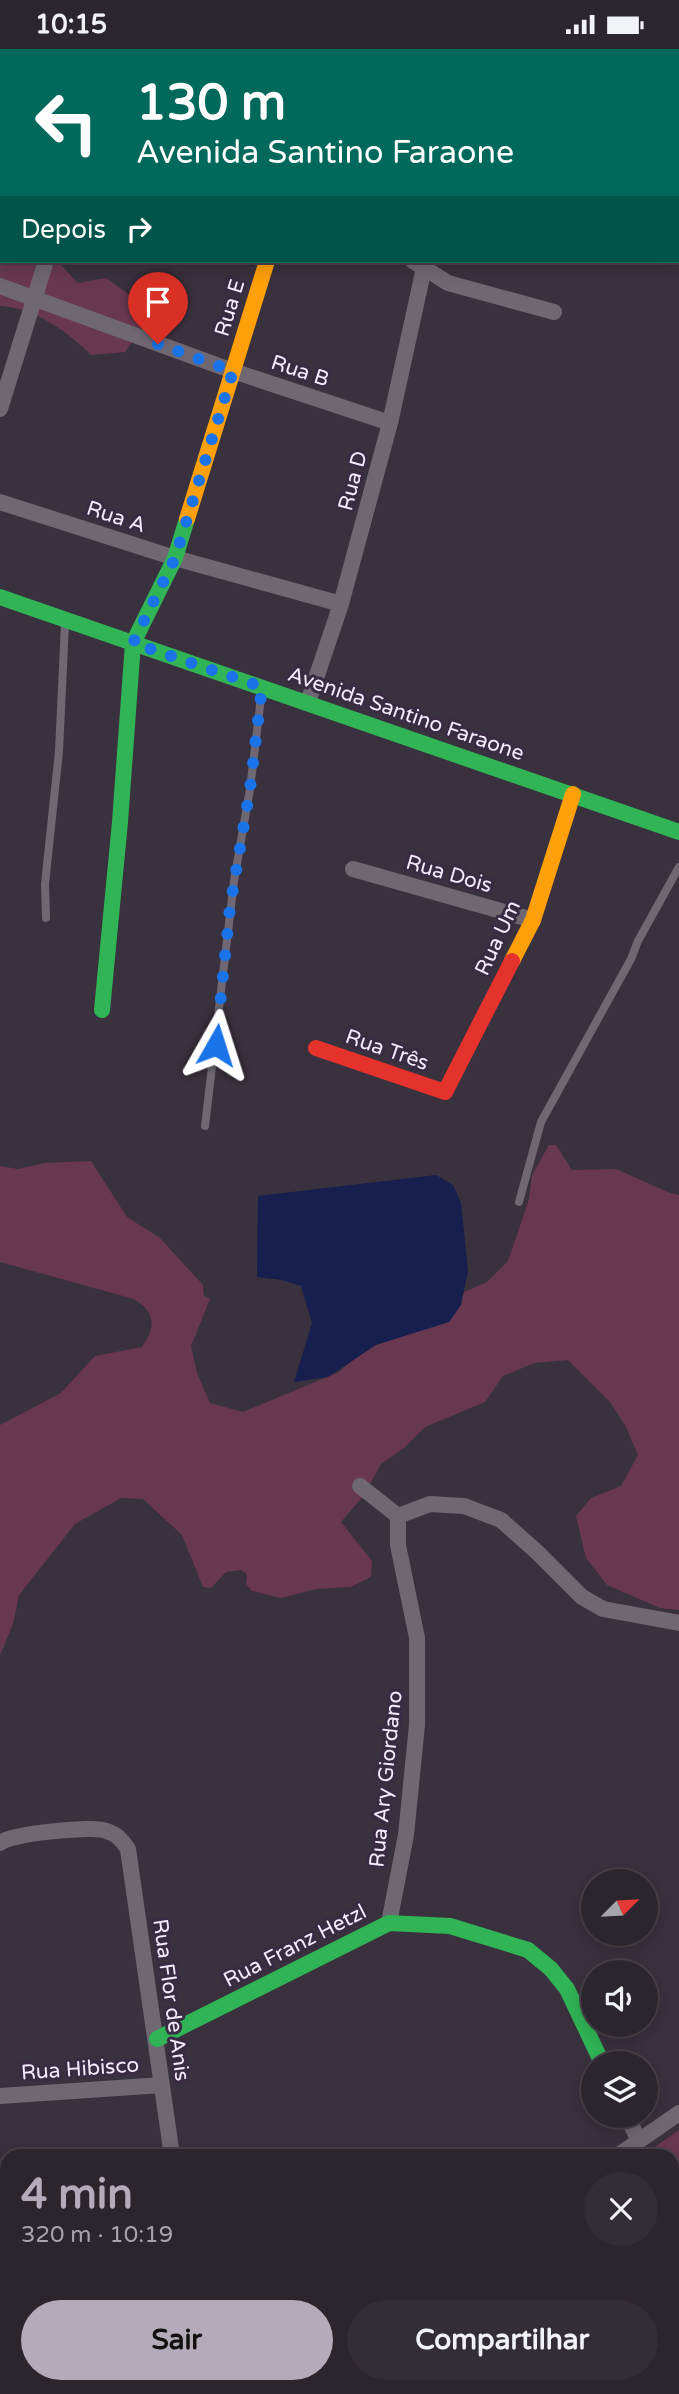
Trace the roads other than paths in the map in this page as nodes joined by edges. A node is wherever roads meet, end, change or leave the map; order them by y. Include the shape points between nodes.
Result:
1 (45, 263) edge
2 (266, 263) edge
3 (418, 264) edge
4 (0, 286) edge
5 (34, 299) junction
6 (554, 312) dead end
7 (233, 371) junction
8 (0, 409) edge
9 (390, 423) junction
10 (0, 502) edge
11 (175, 558) junction
12 (0, 597) edge
13 (341, 604) junction
14 (65, 621) junction
15 (133, 643) junction
16 (262, 687) junction
17 (308, 702) junction
18 (573, 795) junction
19 (679, 832) edge
20 (679, 867) edge
21 (354, 869) dead end
22 (46, 918) dead end
23 (533, 920) junction
24 (102, 1010) dead end
25 (316, 1048) dead end
26 (445, 1092) joint
27 (205, 1126) dead end
28 (519, 1202) dead end
29 (360, 1486) dead end
30 (398, 1516) junction
31 (679, 1623) edge
32 (0, 1843) edge
33 (389, 1923) junction
34 (157, 2039) junction
35 (596, 2051) edge
36 (162, 2085) junction
37 (0, 2096) edge
38 (679, 2113) edge
39 (633, 2128) edge
40 (639, 2141) junction
41 (171, 2149) edge
42 (627, 2149) edge

1 - 5 street
2 - 7 street, Rua E
3 - 6 street via 448,283
3 - 9 street, Rua D
4 - 5 street, Rua B
5 - 7 street, Rua B
5 - 8 street
7 - 9 street, Rua B
7 - 11 street, Rua E
9 - 13 street, Rua D
10 - 11 street, Rua A
11 - 13 street, Rua A
11 - 15 street, Rua E
12 - 14 street, Avenida Santino Faraone
13 - 17 street, Rua D
14 - 15 street, Avenida Santino Faraone
14 - 22 lane
15 - 16 street, Avenida Santino Faraone
15 - 24 street
16 - 17 street, Avenida Santino Faraone
16 - 27 lane
17 - 18 street, Avenida Santino Faraone
18 - 19 street, Avenida Santino Faraone
18 - 23 street, Rua Um
20 - 28 lane via 541,1122
21 - 23 street, Rua Dois
23 - 26 street, Rua Um
25 - 26 street, Rua Três
29 - 30 street
30 - 31 street via 430,1504 464,1506 500,1520 582,1597 603,1609
30 - 33 street, Rua Ary Giordano via 398,1545 417,1638 417,1725 406,1835
32 - 34 street, Rua Flor de Anis via 28,1834 102,1829 118,1835 128,1849
33 - 34 street, Rua Franz Hetzl
33 - 35 street, Rua Franz Hetzl via 450,1926 528,1951 567,1989
34 - 36 street, Rua Flor de Anis
36 - 37 street, Rua Hibisco
36 - 41 street, Rua Flor de Anis
38 - 40 street
39 - 40 street
40 - 42 street

